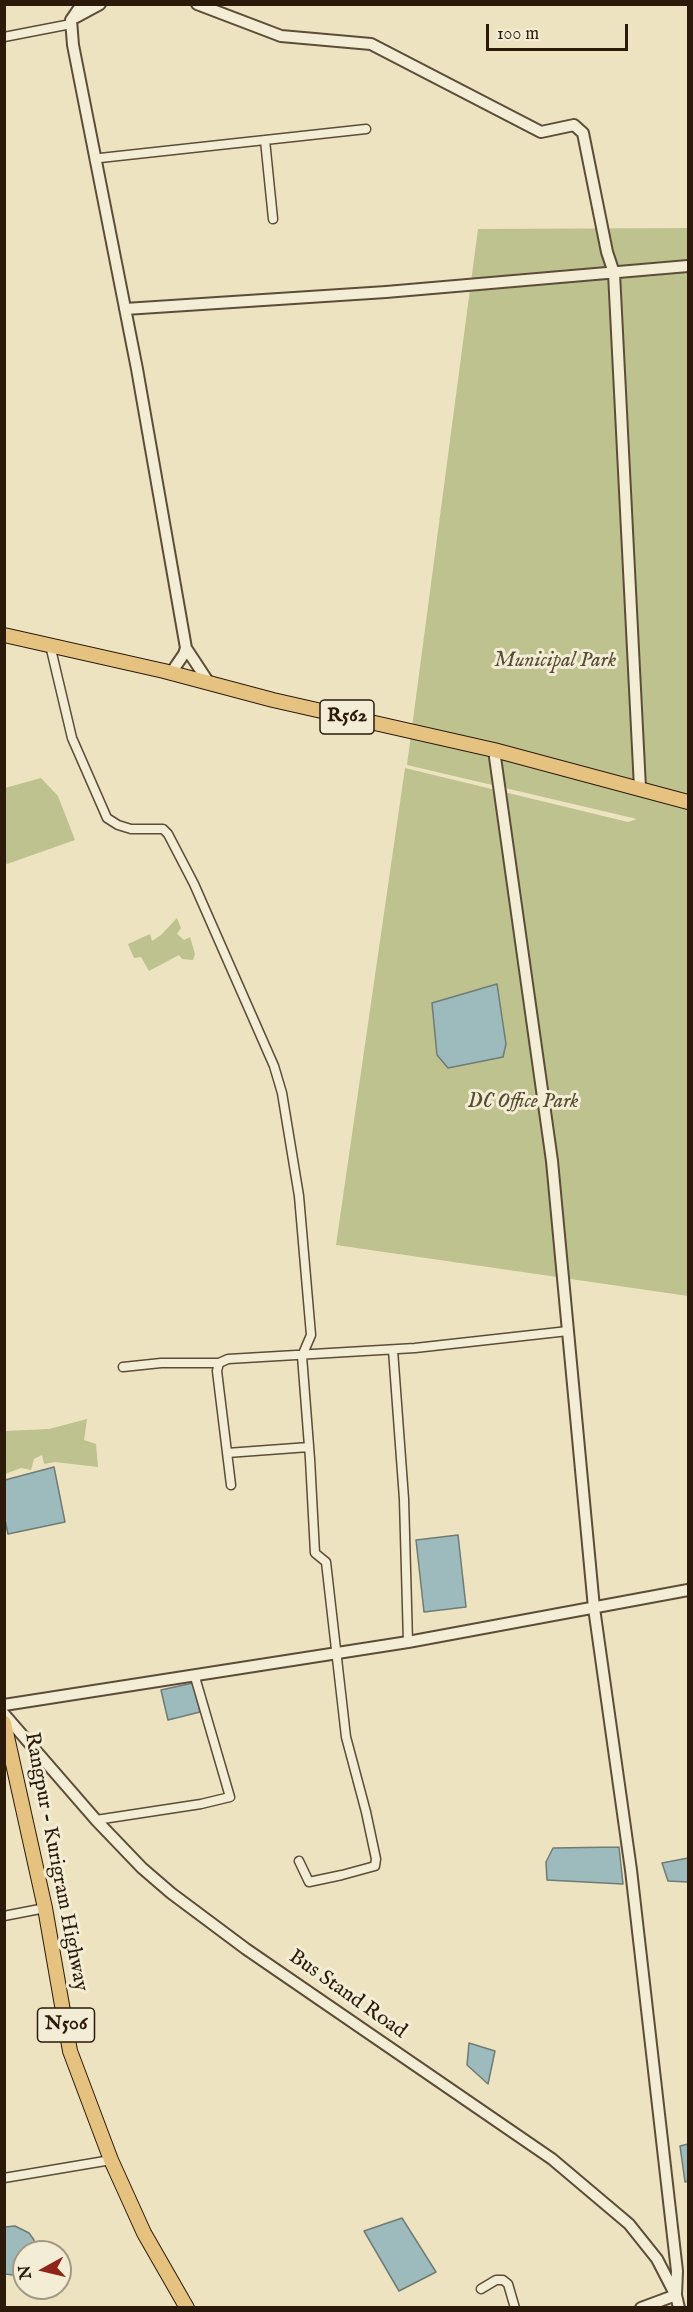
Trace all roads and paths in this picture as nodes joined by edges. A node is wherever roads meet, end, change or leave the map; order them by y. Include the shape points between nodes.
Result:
1 (82, 4) edge
2 (99, 4) edge
3 (196, 4) edge
4 (71, 22) junction
5 (4, 37) edge
6 (366, 129) dead end
7 (265, 140) junction
8 (95, 161) junction
9 (273, 219) dead end
10 (688, 266) edge
11 (614, 273) junction
12 (124, 309) junction
13 (4, 635) edge
14 (50, 645) junction
15 (186, 648) junction
16 (171, 673) junction
17 (209, 683) junction
18 (494, 750) junction
19 (640, 788) junction
20 (688, 802) edge
21 (568, 1331) junction
22 (393, 1350) junction
23 (302, 1356) junction
24 (219, 1363) junction
25 (123, 1367) dead end
26 (309, 1446) junction
27 (227, 1450) junction
28 (231, 1485) dead end
29 (688, 1590) edge
30 (594, 1608) junction
31 (408, 1642) junction
32 (338, 1652) junction
33 (195, 1677) junction
34 (4, 1705) edge
35 (4, 1714) edge
36 (4, 1723) edge
37 (96, 1820) junction
38 (299, 1861) dead end
39 (45, 1908) junction
40 (4, 1916) edge
41 (111, 2160) junction
42 (4, 2178) edge
43 (481, 2289) dead end
44 (676, 2295) junction
45 (187, 2307) edge
46 (515, 2307) edge
47 (641, 2307) edge
48 (679, 2307) edge

1 - 4 street
2 - 4 street
3 - 11 street via 280,36 371,44 541,132 574,125 583,133
4 - 5 street
4 - 8 street
6 - 7 street
7 - 8 street
7 - 9 street
8 - 12 street
10 - 11 street
11 - 12 street
11 - 19 street
12 - 15 street
13 - 14 main road, R562
14 - 16 main road, R562
14 - 23 street via 72,738 107,818 131,829 163,829 168,834 274,1066 299,1196 311,1335
15 - 16 street
15 - 17 street
16 - 17 main road, R562
17 - 18 main road, R562
18 - 19 main road, R562
18 - 21 street via 552,1161
19 - 20 main road, R562
21 - 22 street
21 - 30 street
22 - 23 street
22 - 31 street via 404,1499
23 - 24 street via 228,1359
23 - 26 street
24 - 25 street
24 - 27 street
26 - 27 street
26 - 32 street via 315,1553 326,1562
27 - 28 street
29 - 30 street
30 - 31 street
30 - 44 street via 631,1870 677,2271
31 - 32 street
32 - 33 street
32 - 38 street via 346,1737 366,1812 375,1866 309,1882
33 - 34 street
33 - 37 street via 230,1797
35 - 37 street, Bus Stand Road
36 - 39 main road, Rangpur - Kurigram Highway / N506
37 - 44 street, Bus Stand Road via 171,1893 246,1949 552,2159 629,2224 657,2259
39 - 40 street
39 - 41 main road, Rangpur - Kurigram Highway / N506 via 70,2051
41 - 42 street
41 - 45 main road, Rangpur - Kurigram Highway / N506 via 144,2233
43 - 46 street via 503,2280
44 - 47 street
44 - 48 street

